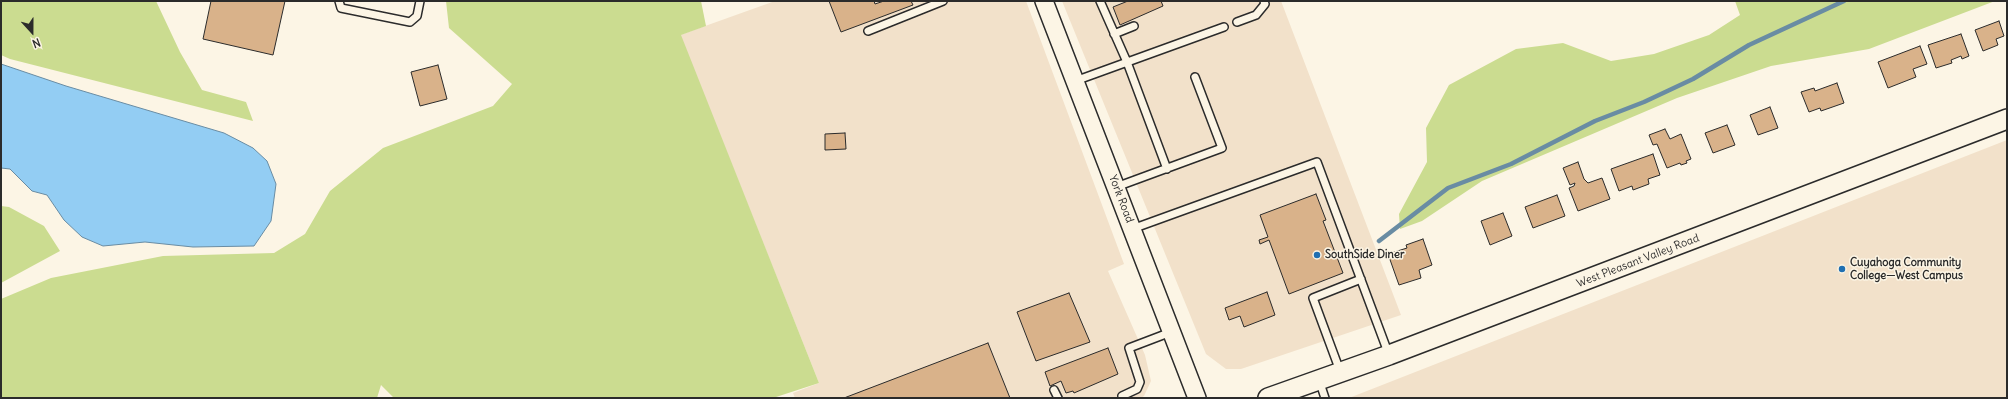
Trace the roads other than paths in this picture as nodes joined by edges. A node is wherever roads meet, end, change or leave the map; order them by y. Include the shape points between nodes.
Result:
1 (339, 1) edge
2 (420, 1) edge
3 (943, 1) edge
4 (1044, 1) edge
5 (1100, 1) edge
6 (1264, 1) edge
7 (1237, 22) dead end
8 (1134, 26) dead end
9 (1224, 27) dead end
10 (868, 31) dead end
11 (1114, 34) junction
12 (1127, 62) junction
13 (1195, 77) dead end
14 (1075, 82) junction
15 (2007, 119) edge
16 (1167, 169) junction
17 (1116, 187) junction
18 (1132, 229) junction
19 (1361, 279) junction
20 (1171, 332) junction
21 (1389, 355) junction
22 (1340, 372) junction
23 (1319, 380) junction
24 (1054, 390) dead end
25 (1120, 397) edge
26 (1058, 398) edge
27 (1197, 398) edge
28 (1268, 398) edge
29 (1325, 398) edge

1 - 2 lane via 341,8 410,22 417,16
3 - 10 lane
4 - 14 street, York Road
5 - 11 lane
6 - 7 lane via 1265,4 1256,16
8 - 11 lane
9 - 12 lane
11 - 12 lane
12 - 14 lane
12 - 16 lane
13 - 16 lane via 1222,148
14 - 17 street, York Road
15 - 21 main road, West Pleasant Valley Road
16 - 17 lane
17 - 18 street, York Road
18 - 19 lane via 1317,162
18 - 20 street, York Road
19 - 21 lane
19 - 22 lane via 1313,298
20 - 25 lane via 1129,348 1140,382 1137,389
20 - 27 street, York Road
21 - 22 main road, West Pleasant Valley Road
22 - 23 main road, West Pleasant Valley Road
23 - 28 main road, West Pleasant Valley Road
23 - 29 lane
24 - 26 lane

